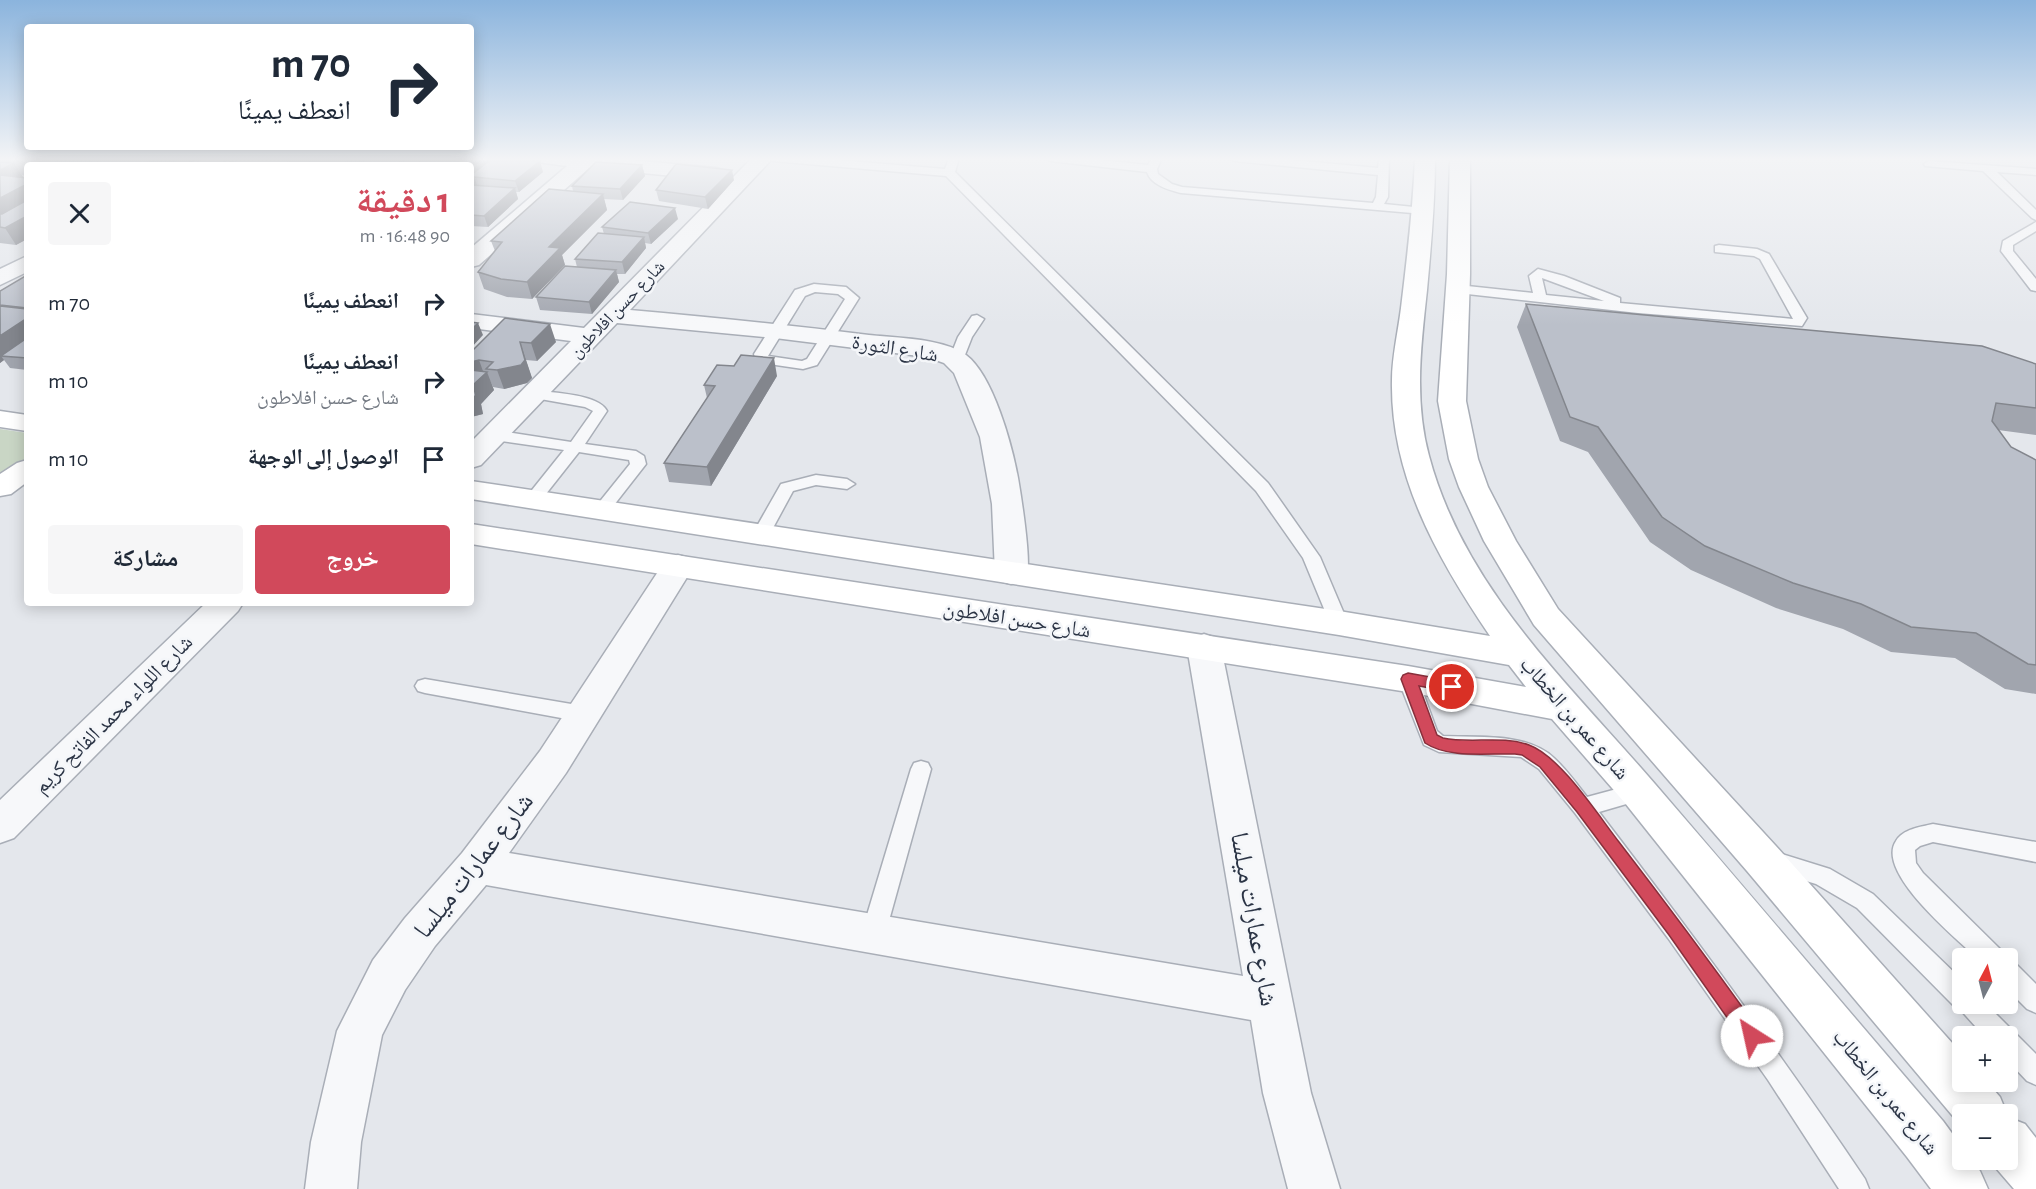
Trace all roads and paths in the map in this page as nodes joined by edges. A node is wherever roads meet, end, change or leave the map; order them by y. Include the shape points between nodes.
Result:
1 (522, 213) edge
2 (709, 213) edge
3 (989, 213) edge
4 (1424, 213) edge
5 (1459, 213) edge
6 (2036, 226) edge
7 (1719, 249) dead end
8 (475, 252) edge
9 (0, 259) edge
10 (24, 263) edge
11 (24, 265) edge
12 (0, 278) edge
13 (2036, 287) edge
14 (1458, 290) junction
15 (1541, 299) junction
16 (1638, 309) junction
17 (610, 315) junction
18 (977, 319) dead end
19 (474, 321) edge
20 (775, 331) junction
21 (591, 336) junction
22 (829, 338) junction
23 (956, 360) junction
24 (534, 394) junction
25 (0, 418) edge
26 (24, 422) edge
27 (494, 435) junction
28 (575, 447) junction
29 (474, 456) edge
30 (0, 457) edge
31 (24, 461) edge
32 (24, 471) edge
33 (847, 484) dead end
34 (0, 487) edge
35 (474, 493) edge
36 (532, 500) junction
37 (601, 510) junction
38 (748, 533) junction
39 (474, 534) edge
40 (694, 569) junction
41 (1011, 573) junction
42 (223, 606) edge
43 (1339, 623) junction
44 (1204, 647) junction
45 (1520, 654) junction
46 (1408, 679) junction
47 (425, 686) dead end
48 (1563, 707) junction
49 (583, 714) junction
50 (921, 769) dead end
51 (1639, 792) junction
52 (1583, 807) junction
53 (0, 826) edge
54 (2036, 852) edge
55 (1761, 858) junction
56 (477, 866) junction
57 (873, 935) junction
58 (1983, 948) edge
59 (2018, 983) edge
60 (1952, 987) edge
61 (2036, 1001) edge
62 (1269, 1002) junction
63 (1979, 1014) edge
64 (1991, 1026) edge
65 (2018, 1053) edge
66 (2036, 1072) edge
67 (1974, 1104) edge
68 (2018, 1155) edge
69 (2036, 1176) edge
70 (331, 1189) edge
71 (1314, 1189) edge
72 (1855, 1189) edge
73 (1962, 1189) edge

1 - 8 street
2 - 17 street, شارع حسن افلاطون
3 - 43 lane via 1262,487 1311,557
4 - 45 street, شارع عمر بن الخطاب via 1405,379 1413,455 1427,498 1449,544
5 - 14 street
6 - 13 lane via 2007,244 2007,251
7 - 16 lane via 1765,257 1800,318 1797,323
9 - 10 street
11 - 12 street
14 - 15 lane
14 - 55 street via 1452,401 1466,464 1498,536 1546,617
15 - 16 lane
15 - 16 lane via 1535,276 1538,273
17 - 20 street, شارع الثورة
17 - 21 street, شارع حسن افلاطون
18 - 23 lane
19 - 21 street
20 - 22 street, شارع الثورة
20 - 22 lane via 802,291 841,290 852,298
21 - 24 street, شارع حسن افلاطون
22 - 23 street, شارع الثورة via 930,350
23 - 41 street, شارع الثورة via 971,379 997,442 1009,507
24 - 27 street, شارع حسن افلاطون
24 - 28 lane via 598,407 599,415
25 - 26 street
27 - 28 lane
27 - 29 street, شارع حسن افلاطون
28 - 36 lane
28 - 37 lane via 632,454 639,461
30 - 31 street
32 - 34 street
33 - 38 lane via 816,480 787,488
35 - 36 street
36 - 37 street
37 - 38 street
38 - 40 street
38 - 41 street
39 - 40 street, شارع حسن افلاطون
40 - 44 street, شارع حسن افلاطون
40 - 49 street, شارع عمارات ميلسا
41 - 43 street
42 - 53 street, شارع اللواء محمد الفاتح كريم
43 - 45 street
44 - 46 street, شارع حسن افلاطون
44 - 62 street, شارع عمارات ميلسا
45 - 48 street, شارع عمر بن الخطاب
46 - 48 street, شارع حسن افلاطون
46 - 52 lane via 1431,738 1439,744 1526,750 1546,763
47 - 49 lane
48 - 51 street, شارع عمر بن الخطاب
49 - 56 street, شارع عمارات ميلسا
50 - 57 lane
51 - 52 lane
51 - 73 street, شارع عمر بن الخطاب
52 - 72 lane via 1777,1071
54 - 58 lane via 1933,832 1907,841 1902,852 1915,882
55 - 60 lane via 1822,876 1865,901
55 - 67 street
56 - 57 street
56 - 70 street, شارع عمارات ميلسا via 395,967 360,1031 336,1142
57 - 62 street
59 - 61 lane
62 - 71 street, شارع عمارات ميلسا via 1287,1093
63 - 64 lane
65 - 66 lane
68 - 69 street

